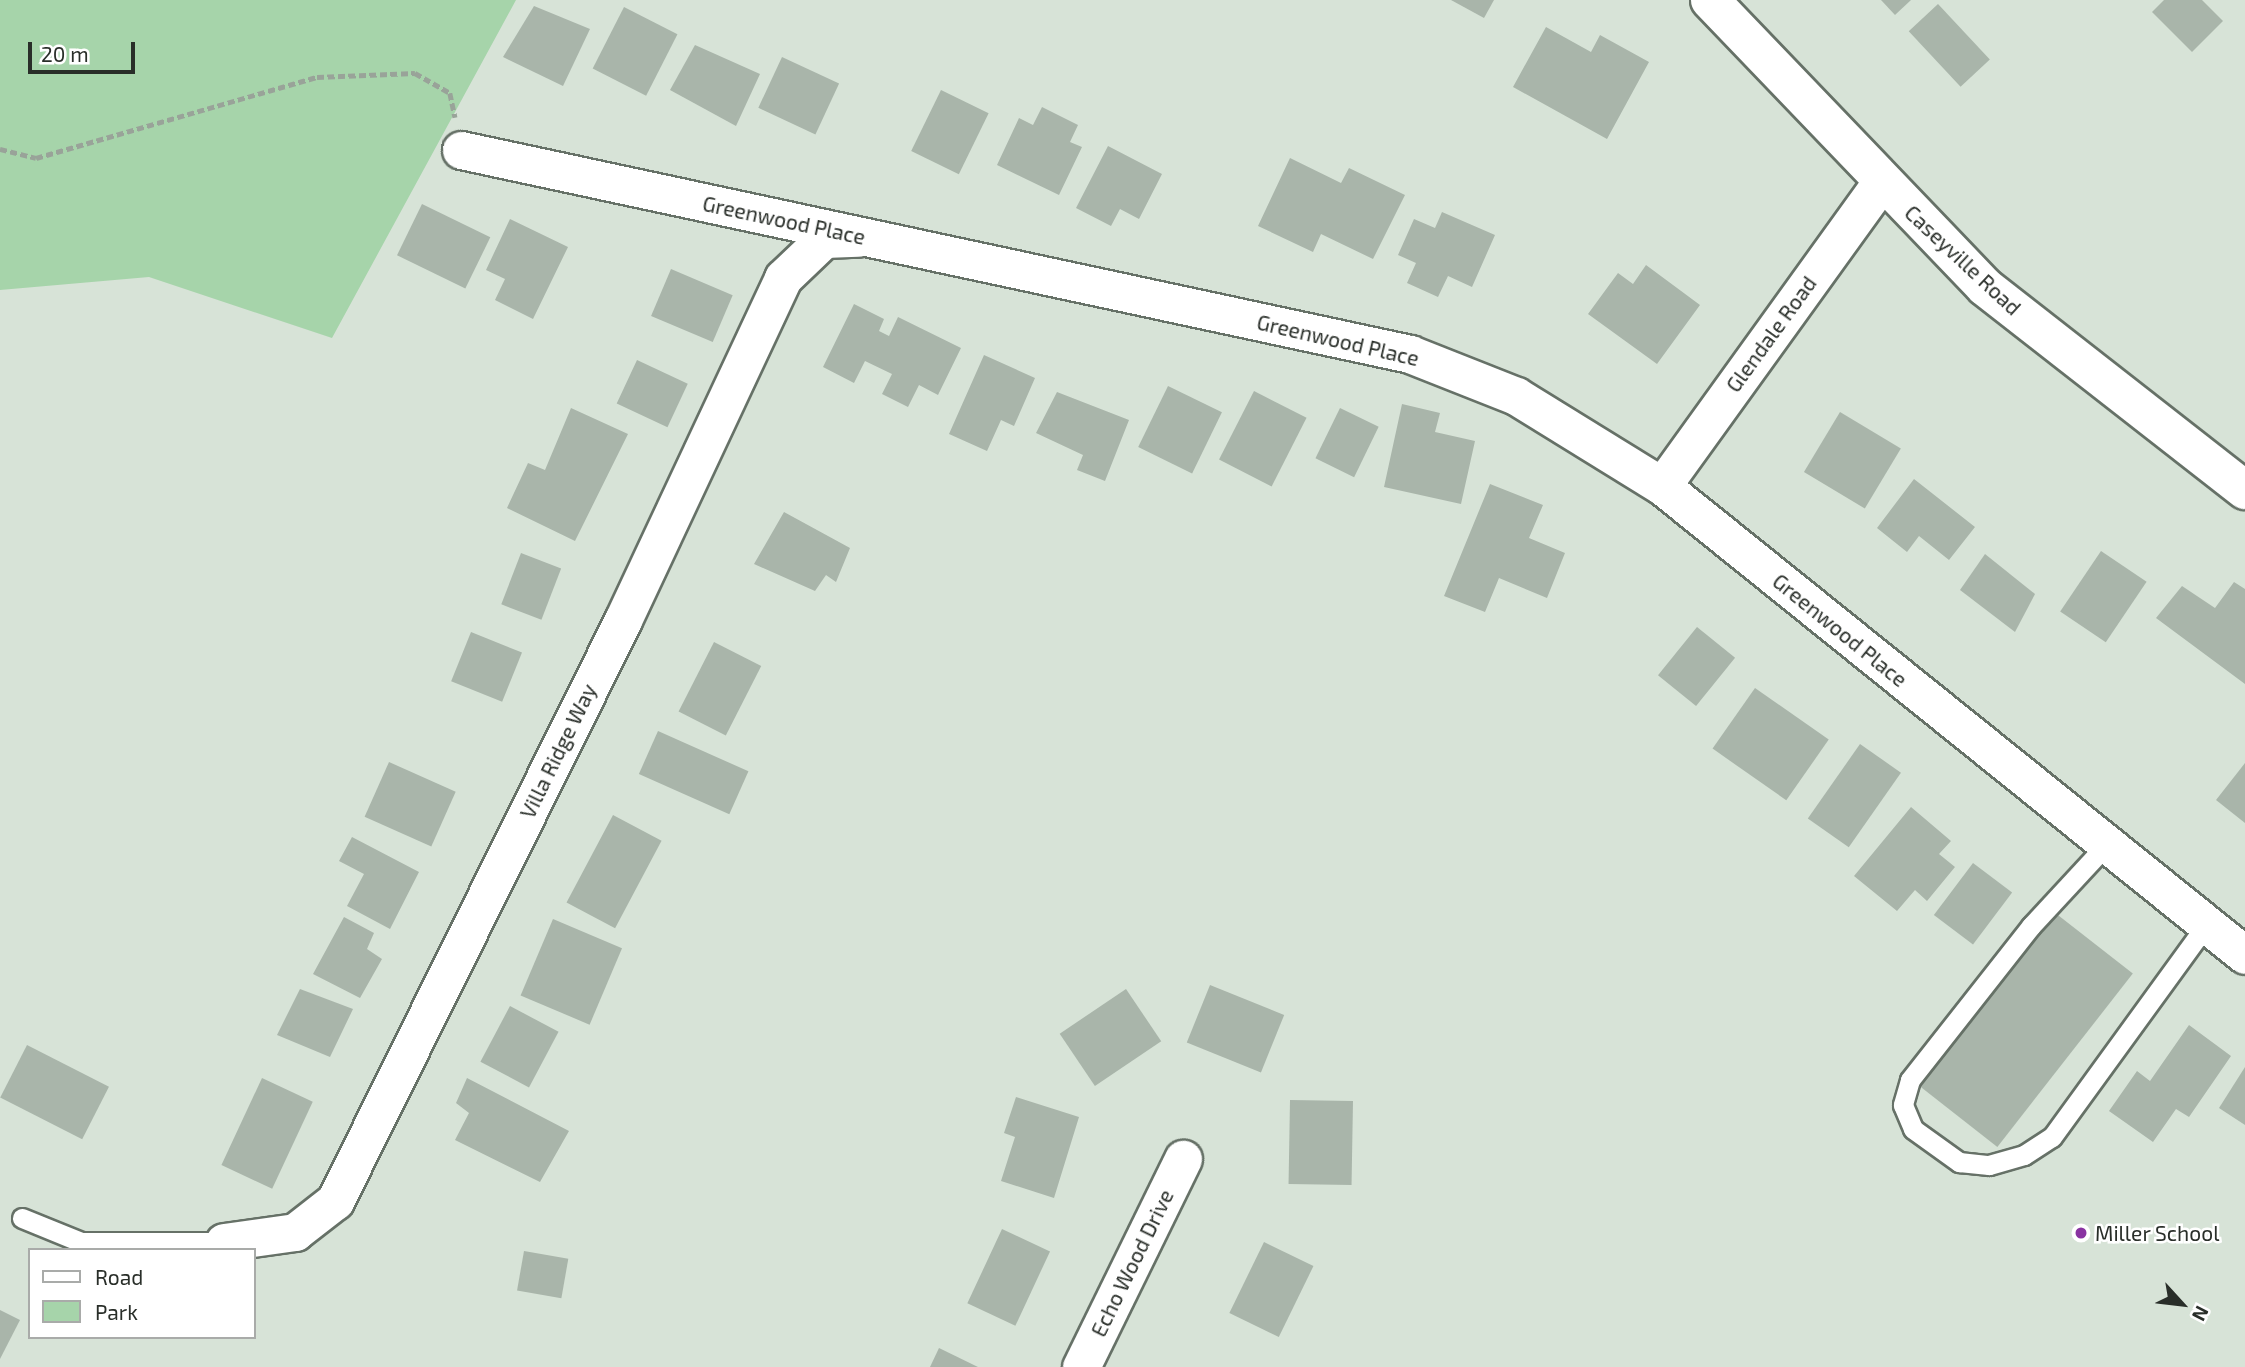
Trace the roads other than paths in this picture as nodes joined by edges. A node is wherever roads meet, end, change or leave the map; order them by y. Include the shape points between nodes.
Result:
1 (1710, 0) edge
2 (461, 150) road end
3 (1881, 182) junction
4 (868, 238) junction
5 (1662, 486) junction
6 (2245, 490) edge
7 (2107, 844) junction
8 (2207, 925) junction
9 (2245, 955) edge
10 (1183, 1159) dead end
11 (22, 1218) dead end
12 (224, 1242) joint
13 (1081, 1367) edge

1 - 3 street, Caseyville Road
2 - 4 street, Greenwood Place
3 - 5 street, Glendale Road
3 - 6 street, Caseyville Road via 1985,287
4 - 5 street, Greenwood Place via 1410,354 1516,396
4 - 12 street, Villa Ridge Way via 824,239 783,278 623,620 335,1201 295,1232
5 - 7 street, Greenwood Place
7 - 8 street, Greenwood Place
7 - 8 lane via 2031,926 1910,1080 1903,1105 1913,1129 1959,1162 1989,1165 2024,1155 2052,1137
8 - 9 street, Greenwood Place
10 - 13 street, Echo Wood Drive
11 - 12 lane via 81,1242

